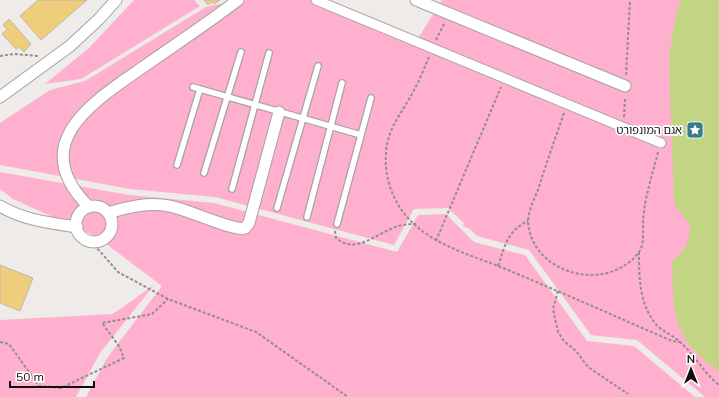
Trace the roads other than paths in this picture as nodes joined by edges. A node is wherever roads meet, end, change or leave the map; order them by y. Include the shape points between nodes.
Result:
1 (116, 0) edge
2 (238, 0) edge
3 (316, 0) edge
4 (416, 0) edge
5 (241, 52) dead end
6 (269, 53) dead end
7 (318, 66) dead end
8 (342, 84) dead end
9 (626, 86) road end
10 (193, 87) dead end
11 (200, 89) junction
12 (0, 97) edge
13 (227, 97) junction
14 (371, 98) dead end
15 (255, 105) junction
16 (279, 112) junction
17 (303, 119) junction
18 (331, 126) junction
19 (361, 135) junction
20 (661, 143) road end
21 (177, 165) dead end
22 (204, 173) dead end
23 (232, 189) dead end
24 (0, 206) edge
25 (89, 207) junction
26 (277, 208) dead end
27 (108, 213) junction
28 (307, 217) dead end
29 (337, 224) road end
30 (77, 227) junction

1 - 12 street via 85,33
2 - 25 street via 97,100 75,123 65,146 65,169 74,190
3 - 20 street
4 - 9 street
5 - 13 lane
6 - 15 lane
7 - 17 lane
8 - 18 lane
10 - 11 lane
11 - 13 lane
11 - 21 lane
13 - 15 lane
13 - 22 lane
14 - 19 lane
15 - 16 lane
15 - 23 lane
16 - 17 lane
16 - 27 street via 249,223 245,228 237,229 168,205 142,205
17 - 18 lane
17 - 26 lane
18 - 19 lane
18 - 28 lane
19 - 29 lane
24 - 30 street via 25,217
25 - 27 street via 100,207
25 - 30 street via 80,213
27 - 30 street via 112,224 102,240 91,241 82,236

